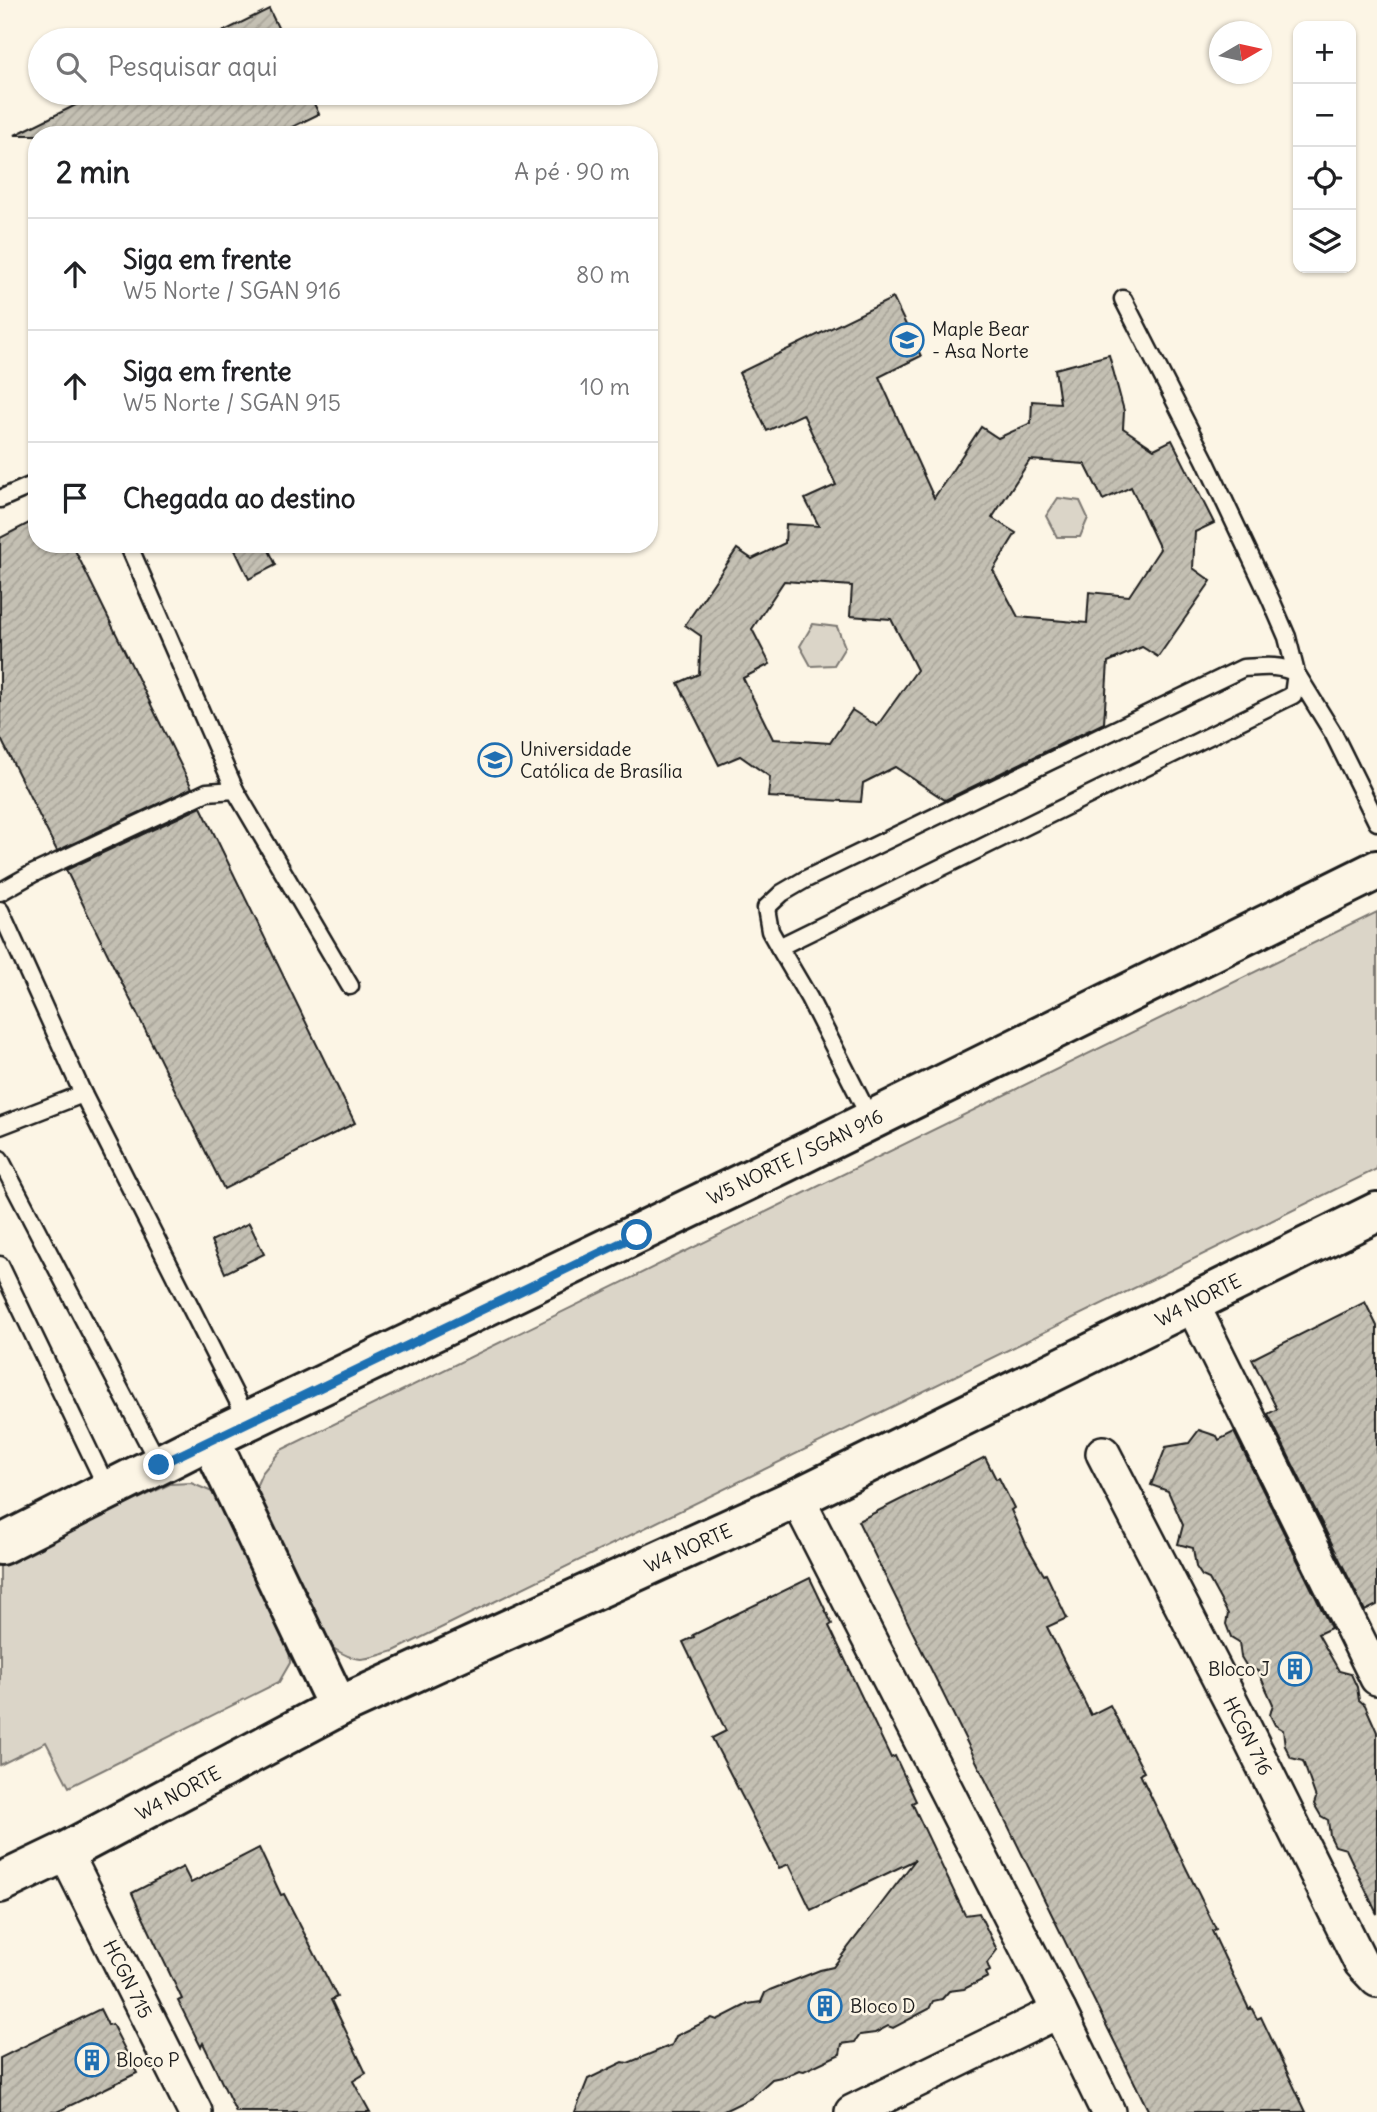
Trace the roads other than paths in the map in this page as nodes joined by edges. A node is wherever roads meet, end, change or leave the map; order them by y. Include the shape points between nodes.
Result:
1 (1124, 299) dead end
2 (28, 487) edge
3 (0, 499) edge
4 (132, 553) edge
5 (1296, 673) junction
6 (235, 790) junction
7 (1377, 822) edge
8 (1377, 870) edge
9 (0, 892) edge
10 (0, 910) edge
11 (779, 947) junction
12 (350, 986) dead end
13 (83, 1094) junction
14 (871, 1120) junction
15 (0, 1126) edge
16 (0, 1159) edge
17 (1377, 1212) edge
18 (0, 1265) edge
19 (1192, 1304) junction
20 (248, 1421) junction
21 (210, 1439) junction
22 (1103, 1453) dead end
23 (159, 1465) junction
24 (109, 1490) junction
25 (797, 1498) junction
26 (0, 1545) edge
27 (1377, 1678) edge
28 (338, 1707) junction
29 (65, 1852) junction
30 (0, 1883) edge
31 (1377, 1980) edge
32 (1059, 2011) junction
33 (189, 2110) edge
34 (852, 2112) edge
35 (1108, 2112) edge

1 - 5 lane via 1271,600
2 - 3 lane
4 - 6 lane
5 - 7 lane via 1333,733
5 - 11 lane via 1293,695
5 - 11 lane via 1273,665 1242,668 806,879 766,908
6 - 9 lane via 207,792
6 - 12 lane
8 - 14 main road, W5 NORTE / SGAN 916
10 - 13 lane
11 - 14 lane
13 - 15 lane
13 - 20 lane
14 - 20 main road, W5 NORTE / SGAN 916
16 - 23 lane
17 - 19 main road, W4 NORTE
18 - 24 lane
19 - 25 main road, W4 NORTE
19 - 27 street
20 - 21 main road, W5 NORTE / SGAN 916
21 - 23 main road, W5 NORTE / SGAN 916
21 - 28 main road
22 - 31 street, HCGN 716 via 1361,1963
23 - 24 main road, W5 NORTE / SGAN 916
24 - 26 main road, W5 NORTE / SGAN 916
25 - 28 main road, W4 NORTE
25 - 32 street
28 - 29 main road, W4 NORTE
29 - 30 main road, W4 NORTE
29 - 33 street, HCGN 715
32 - 34 street
32 - 35 street

